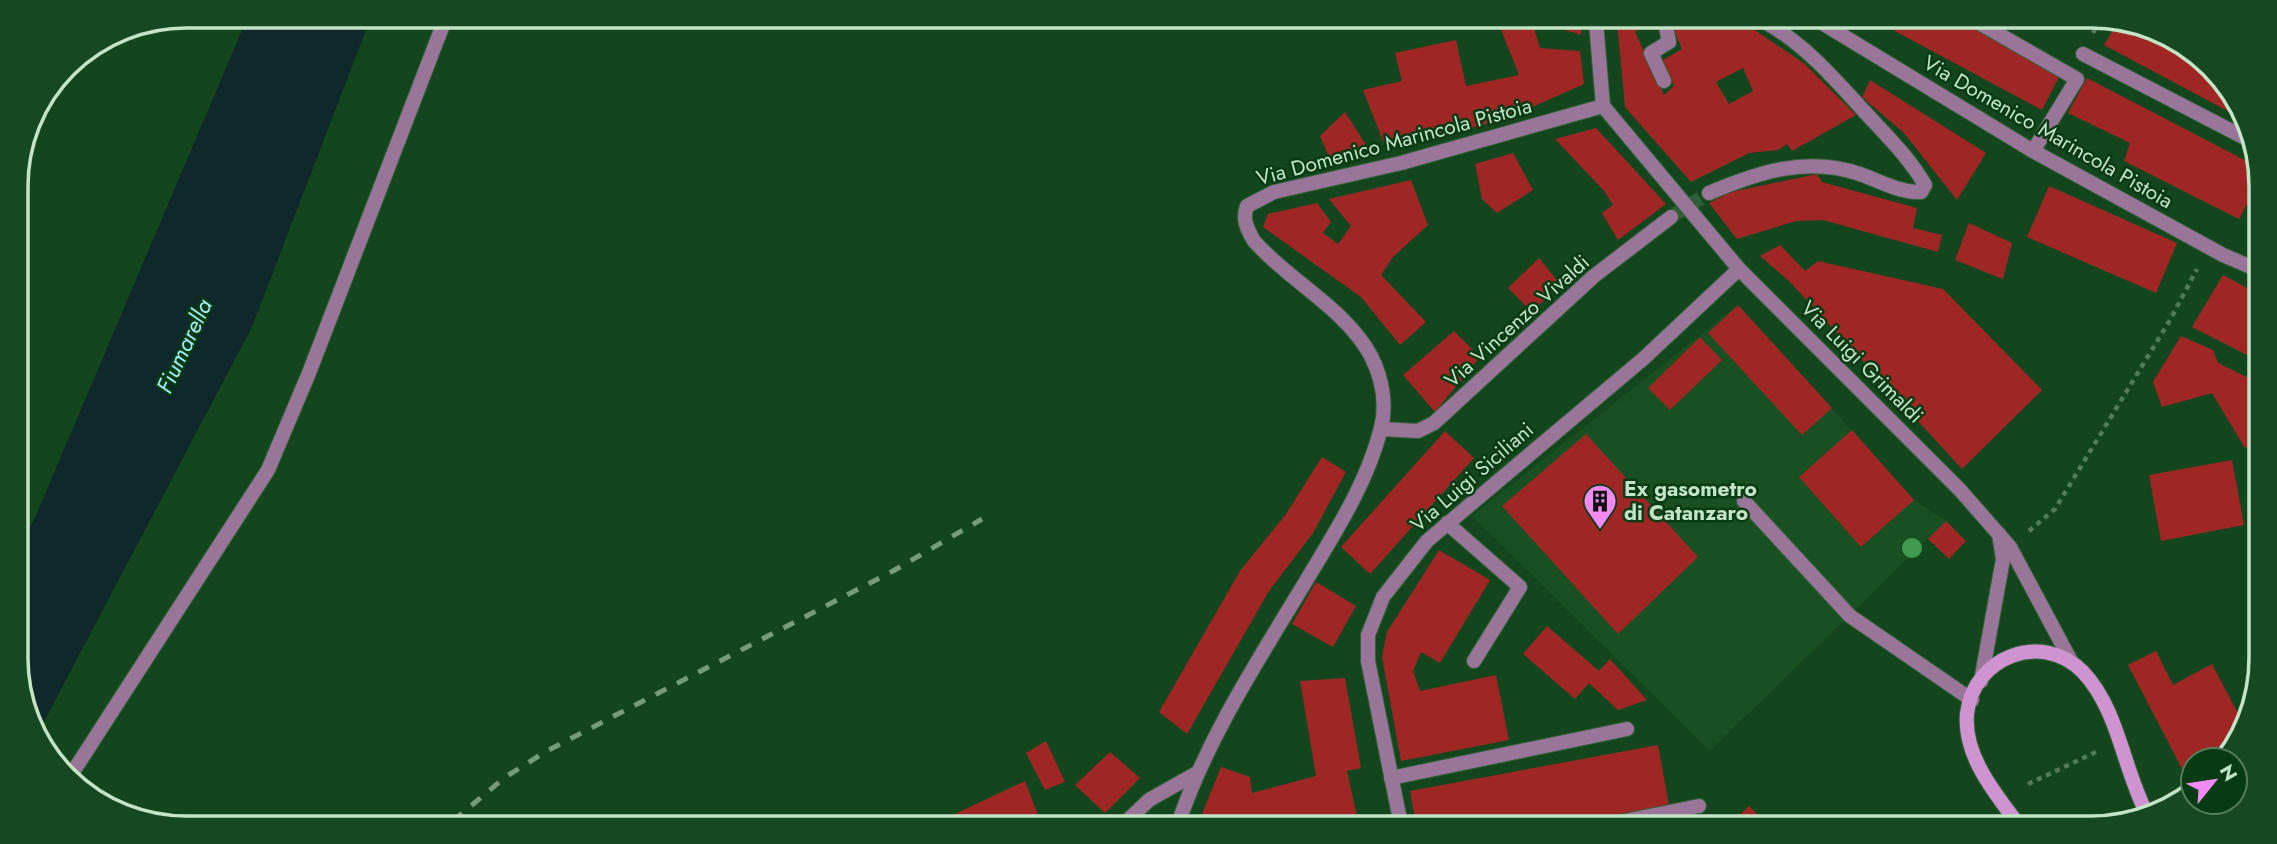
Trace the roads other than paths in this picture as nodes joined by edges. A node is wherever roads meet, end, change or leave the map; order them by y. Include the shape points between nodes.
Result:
1 (442, 28) edge
2 (1596, 28) edge
3 (1666, 28) edge
4 (1775, 28) edge
5 (1830, 28) edge
6 (1989, 28) edge
7 (2083, 54) dead end
8 (1664, 81) dead end
9 (1603, 106) junction
10 (2241, 136) edge
11 (2033, 151) junction
12 (1709, 193) tunnel mouth
13 (1671, 217) tunnel mouth
14 (2249, 266) edge
15 (1739, 269) junction
16 (1381, 429) junction
17 (1744, 501) dead end
18 (1447, 523) junction
19 (1999, 534) junction
20 (1474, 661) dead end
21 (2071, 661) junction
22 (1981, 681) junction
23 (1972, 700) junction
24 (1627, 729) dead end
25 (74, 769) edge
26 (1195, 774) junction
27 (1391, 778) junction
28 (1699, 806) dead end
29 (2144, 807) edge
30 (1132, 816) edge
31 (1181, 816) edge
32 (1399, 816) edge
33 (1650, 816) edge
34 (2013, 816) edge

1 - 25 street via 268,470
2 - 9 street
3 - 8 street via 1669,42 1651,53
4 - 12 street via 1826,67 1891,139 1925,185 1921,192 1912,192 1857,173 1803,166 1772,170
5 - 11 street, Via Domenico Marincola Pistoia
6 - 11 street via 2077,79
7 - 10 street
9 - 15 street, Via Luigi Grimaldi
9 - 16 street, Via Domenico Marincola Pistoia via 1401,163 1274,192 1247,206 1244,214 1254,241 1342,320 1370,355 1384,400
11 - 14 street, Via Domenico Marincola Pistoia
13 - 16 street, Via Vincenzo Vivaldi via 1594,276 1434,424 1418,430
15 - 18 street, Via Luigi Siciliani via 1643,359
15 - 19 street, Via Luigi Grimaldi
16 - 26 street, Via Domenico Marincola Pistoia via 1358,494
17 - 23 street via 1850,616
18 - 20 street via 1520,587
18 - 27 street, Via Luigi Siciliani via 1383,597 1368,635 1368,661
19 - 21 street, Via Luigi Grimaldi
19 - 22 street via 2003,559
21 - 22 street via 2052,652 2019,653 1993,667
21 - 29 street via 2098,692 2109,713
22 - 23 street
23 - 34 street via 1967,714 1974,751 1983,773
24 - 27 street
26 - 30 street via 1149,800
26 - 31 street, Via Domenico Marincola Pistoia
27 - 32 street, Via Luigi Siciliani
28 - 33 street

